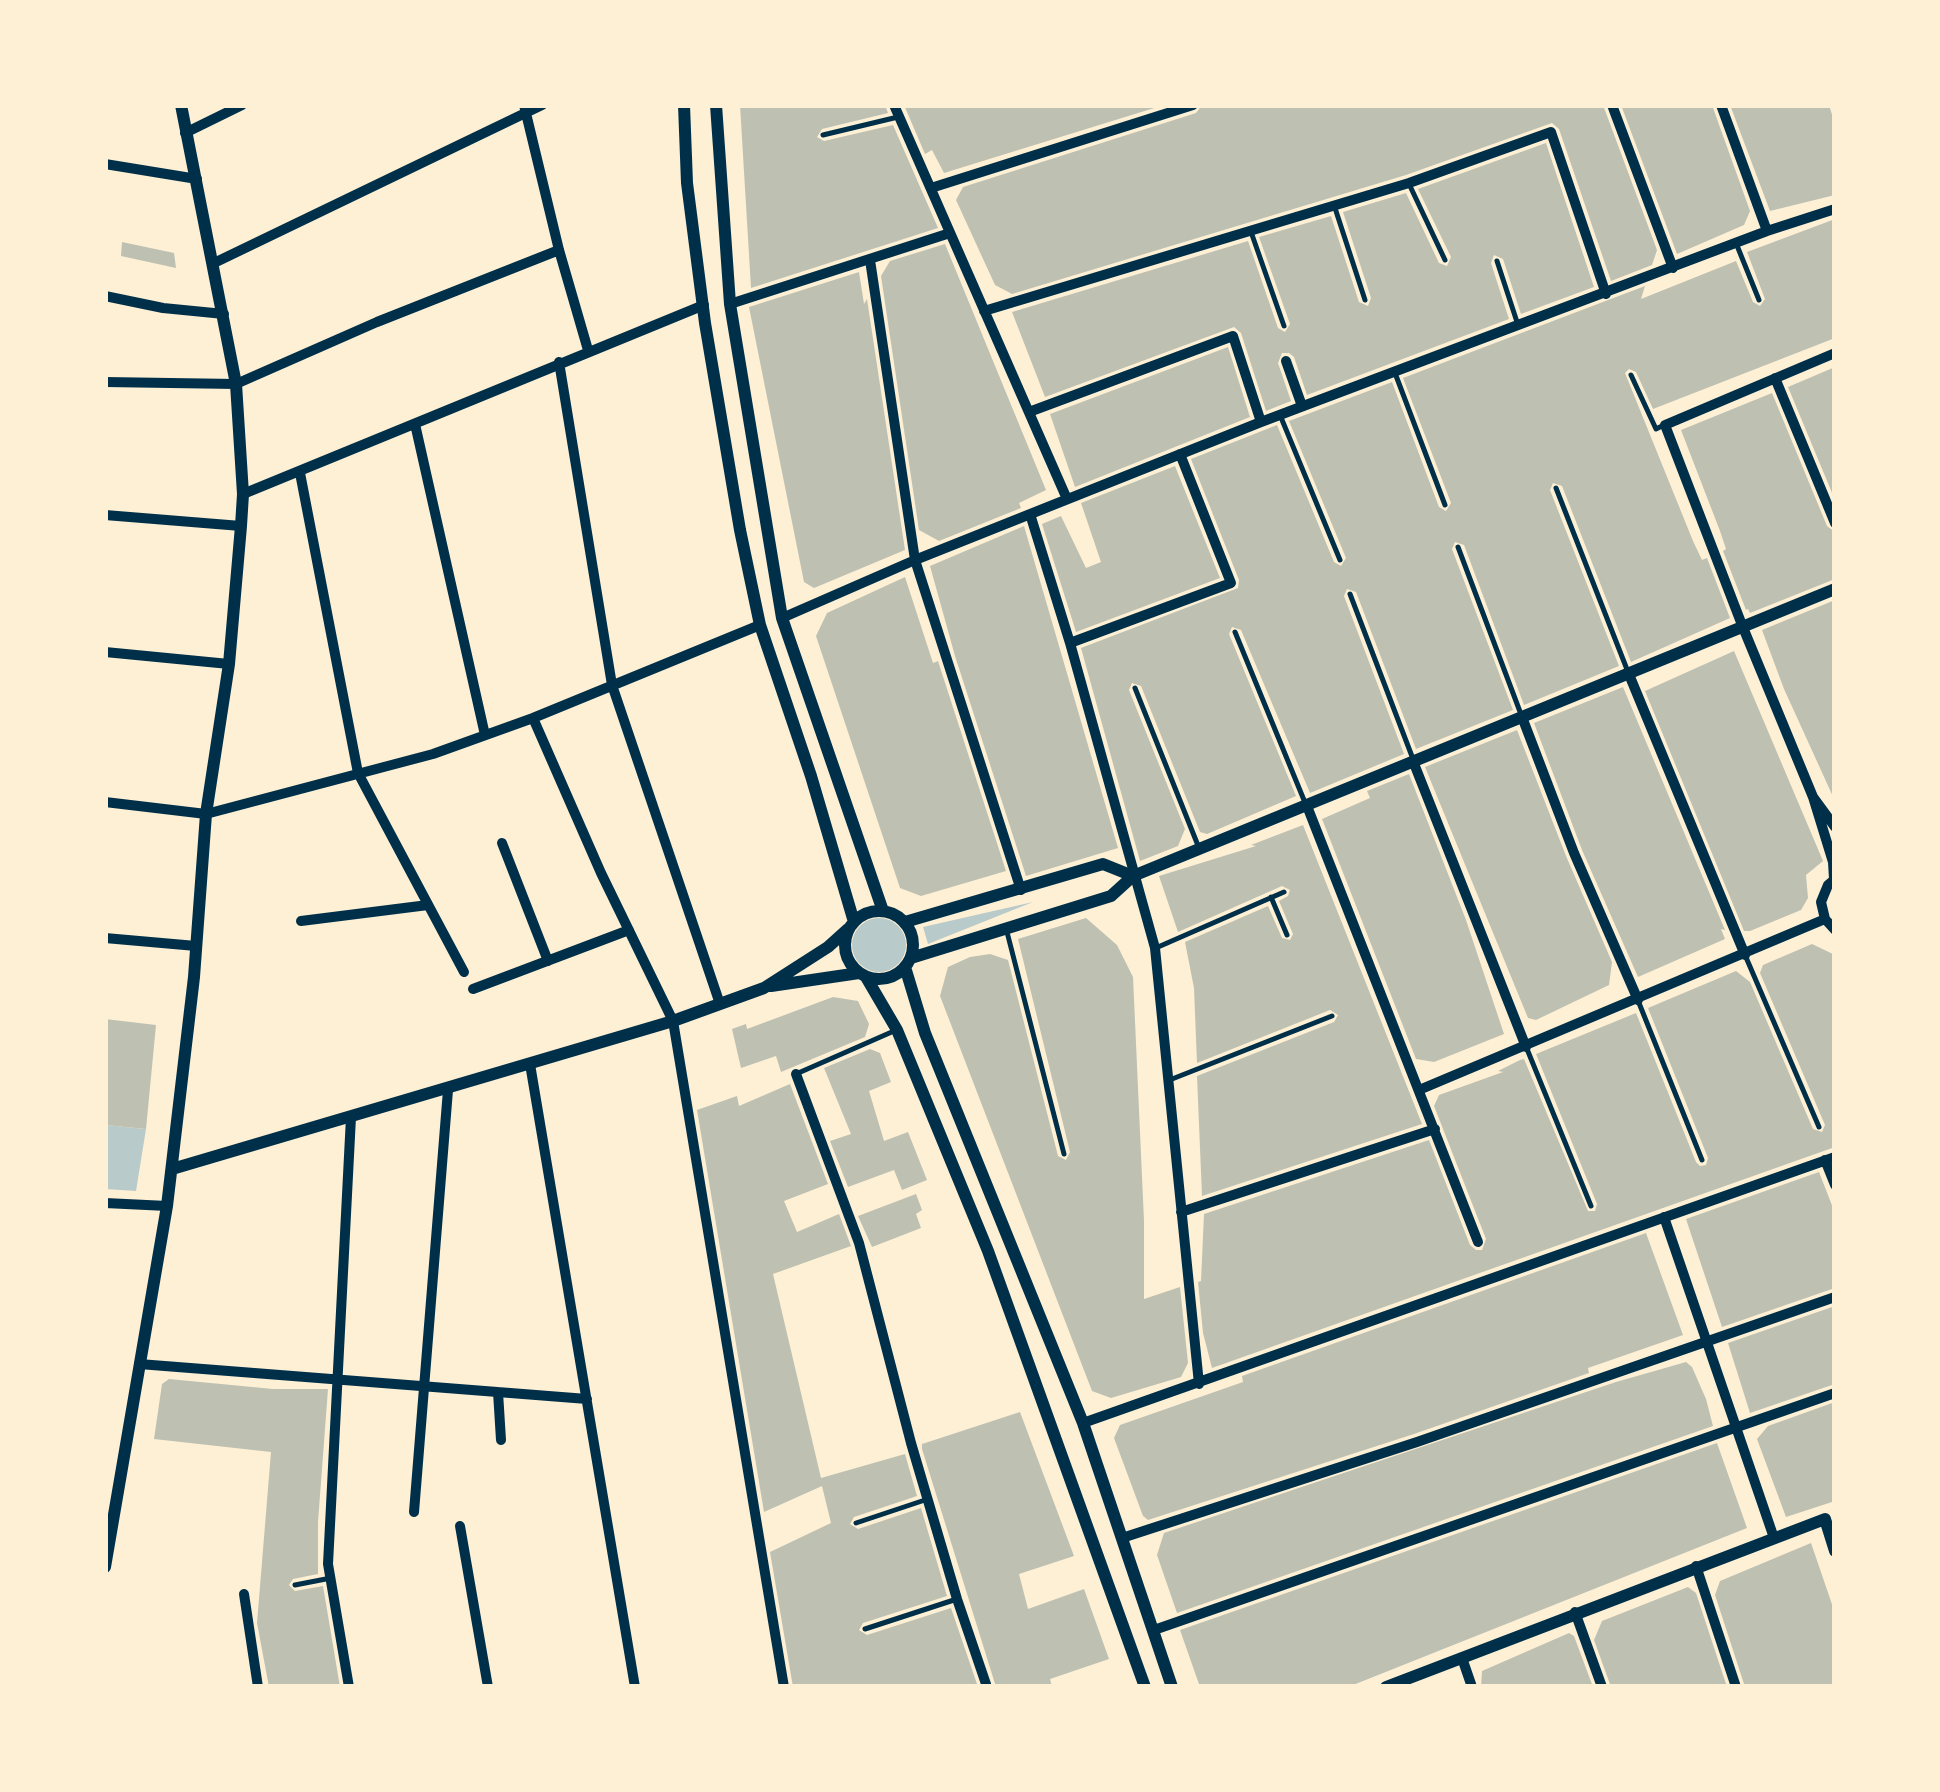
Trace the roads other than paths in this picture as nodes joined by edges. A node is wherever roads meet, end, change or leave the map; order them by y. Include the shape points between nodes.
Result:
1 (180, 105) edge
2 (242, 105) edge
3 (542, 105) edge
4 (684, 105) edge
5 (716, 105) edge
6 (1193, 105) edge
7 (1612, 105) edge
8 (1721, 105) edge
9 (525, 109) edge
10 (896, 111) edge
11 (185, 133) junction
12 (823, 136) dead end
13 (105, 164) edge
14 (197, 179) junction
15 (1409, 183) junction
16 (930, 188) junction
17 (1334, 206) junction
18 (1835, 209) edge
19 (1250, 229) junction
20 (1767, 231) junction
21 (950, 232) junction
22 (1736, 243) junction
23 (559, 250) junction
24 (870, 260) junction
25 (1446, 260) dead end
26 (1497, 261) dead end
27 (214, 263) junction
28 (1672, 268) junction
29 (1606, 294) junction
30 (105, 296) edge
31 (1365, 300) dead end
32 (1759, 300) dead end
33 (730, 304) junction
34 (704, 305) junction
35 (984, 311) junction
36 (224, 314) junction
37 (1284, 326) dead end
38 (1518, 326) junction
39 (588, 350) junction
40 (1835, 353) edge
41 (1286, 360) dead end
42 (560, 362) junction
43 (1394, 371) junction
44 (1631, 375) dead end
45 (1775, 378) junction
46 (105, 382) edge
47 (236, 384) junction
48 (1302, 406) junction
49 (1029, 412) junction
50 (1280, 415) junction
51 (1260, 422) junction
52 (415, 424) junction
53 (1665, 425) junction
54 (1180, 454) junction
55 (300, 473) junction
56 (1556, 488) dead end
57 (243, 494) junction
58 (1067, 499) junction
59 (1445, 505) dead end
60 (1030, 514) junction
61 (105, 515) edge
62 (1835, 523) edge
63 (241, 526) junction
64 (1458, 547) dead end
65 (914, 560) junction
66 (1340, 560) dead end
67 (1835, 589) edge
68 (1350, 594) dead end
69 (782, 618) junction
70 (760, 625) junction
71 (1742, 626) junction
72 (1235, 632) dead end
73 (1070, 644) junction
74 (105, 652) edge
75 (229, 664) junction
76 (1628, 672) junction
77 (612, 685) junction
78 (1135, 688) dead end
79 (533, 718) junction
80 (1522, 718) junction
81 (485, 735) junction
82 (1413, 761) junction
83 (358, 773) junction
84 (1813, 797) junction
85 (105, 802) edge
86 (1306, 806) junction
87 (206, 814) junction
88 (1835, 827) edge
89 (502, 843) dead end
90 (1199, 850) junction
91 (1133, 876) junction
92 (1835, 879) edge
93 (1021, 890) junction
94 (1284, 892) dead end
95 (1271, 898) junction
96 (428, 905) junction
97 (882, 911) junction
98 (1825, 920) junction
99 (300, 921) dead end
100 (905, 922) junction
101 (851, 926) junction
102 (1006, 929) junction
103 (629, 930) junction
104 (1835, 930) edge
105 (1287, 935) dead end
106 (105, 938) edge
107 (196, 946) junction
108 (1155, 948) junction
109 (1745, 956) junction
110 (548, 961) junction
111 (908, 963) junction
112 (464, 972) dead end
113 (863, 975) junction
114 (764, 988) junction
115 (473, 989) dead end
116 (1638, 1000) junction
117 (720, 1004) junction
118 (1332, 1016) dead end
119 (673, 1022) junction
120 (897, 1030) junction
121 (1526, 1046) junction
122 (530, 1064) junction
123 (796, 1074) joint
124 (1167, 1081) junction
125 (448, 1090) junction
126 (1419, 1090) junction
127 (352, 1117) junction
128 (1819, 1127) dead end
129 (1435, 1128) junction
130 (1064, 1154) dead end
131 (1830, 1159) edge
132 (1702, 1160) dead end
133 (172, 1169) junction
134 (1835, 1185) edge
135 (105, 1204) edge
136 (167, 1206) junction
137 (1591, 1206) dead end
138 (1181, 1212) junction
139 (1664, 1217) junction
140 (1478, 1242) dead end
141 (1835, 1296) edge
142 (1708, 1340) junction
143 (138, 1364) junction
144 (336, 1380) junction
145 (1199, 1384) junction
146 (424, 1386) junction
147 (498, 1392) junction
148 (1835, 1393) edge
149 (586, 1399) junction
150 (1082, 1423) junction
151 (1735, 1428) junction
152 (501, 1440) dead end
153 (928, 1499) junction
154 (414, 1512) dead end
155 (1830, 1514) edge
156 (856, 1524) dead end
157 (460, 1526) dead end
158 (1122, 1538) junction
159 (1774, 1538) junction
160 (1835, 1550) edge
161 (1696, 1566) junction
162 (105, 1567) edge
163 (331, 1578) junction
164 (295, 1584) dead end
165 (244, 1594) dead end
166 (957, 1599) junction
167 (1575, 1612) junction
168 (865, 1630) dead end
169 (1154, 1630) junction
170 (1462, 1658) junction
171 (258, 1687) edge
172 (349, 1687) edge
173 (488, 1687) edge
174 (635, 1687) edge
175 (784, 1687) edge
176 (987, 1687) edge
177 (1145, 1687) edge
178 (1172, 1687) edge
179 (1386, 1687) edge
180 (1472, 1687) edge
181 (1602, 1687) edge
182 (1736, 1687) edge

1 - 11 street
2 - 11 street
3 - 9 street
4 - 34 street
5 - 33 street
6 - 16 street
7 - 28 street
8 - 20 street
9 - 23 street
9 - 27 street
10 - 12 lane
10 - 16 street
11 - 14 street
13 - 14 street
14 - 27 street
15 - 17 street
15 - 25 lane
15 - 29 street via 1551,132
16 - 21 street
17 - 19 street
17 - 31 lane
18 - 20 street
19 - 35 street
19 - 37 lane
20 - 22 street
21 - 24 street
21 - 35 street
22 - 28 street
22 - 32 lane
23 - 39 street
23 - 47 street
24 - 33 street
24 - 65 street
26 - 38 lane
27 - 36 street
28 - 29 street
29 - 38 street
30 - 36 street
33 - 69 street
34 - 39 street
34 - 70 street
35 - 49 street
36 - 47 street
38 - 43 street
39 - 42 street
40 - 45 street
41 - 48 street
42 - 52 street
42 - 77 street
43 - 48 street
43 - 59 lane
44 - 53 lane via 1656,429
45 - 53 street
45 - 62 street
46 - 47 street
47 - 57 street
48 - 50 street
49 - 51 street via 1233,336
49 - 58 street
50 - 51 street
50 - 66 lane
51 - 54 street
52 - 55 street
52 - 81 street
53 - 71 street
54 - 58 street
54 - 73 street via 1231,583
55 - 57 street
55 - 83 street
56 - 76 lane
57 - 63 street
58 - 60 street
60 - 65 street
60 - 73 street
61 - 63 street
63 - 75 street
64 - 80 lane
65 - 69 street
65 - 93 street
67 - 71 street
68 - 82 lane
69 - 97 street
70 - 77 street
70 - 101 street via 811,776
71 - 76 street
71 - 84 street
72 - 86 lane
73 - 91 street
74 - 75 street
75 - 87 street
76 - 80 street
76 - 109 street
77 - 79 street
77 - 117 street
78 - 90 lane
79 - 81 street
79 - 103 street
80 - 82 street
80 - 116 street
81 - 83 street
82 - 86 street
82 - 121 street
83 - 87 street
83 - 96 street
84 - 88 street
84 - 92 street
85 - 87 street
86 - 90 street
86 - 126 street
87 - 107 street
89 - 110 street
90 - 91 street
91 - 93 street via 1103,864
91 - 102 street via 1111,896
91 - 108 street
92 - 98 street via 1823,893
93 - 100 street
94 - 95 lane
95 - 105 lane
95 - 108 lane
96 - 99 street
96 - 112 street
97 - 100 street
97 - 101 street via 862,915
98 - 104 street
98 - 109 street
100 - 111 street via 913,940
101 - 113 street via 847,958
101 - 114 street
102 - 111 street
102 - 130 lane
103 - 110 street
103 - 119 street
106 - 107 street
107 - 133 street
108 - 124 street
109 - 116 street
109 - 128 lane
110 - 115 street
111 - 113 street via 887,978
111 - 150 street via 925,1033
113 - 114 street
113 - 120 street
114 - 117 street
116 - 121 street
116 - 132 lane
117 - 119 street
118 - 124 lane
119 - 122 street
119 - 175 street
120 - 123 lane
120 - 177 street via 988,1251
121 - 126 street
121 - 137 lane
122 - 125 street
122 - 149 street
123 - 153 street via 859,1243
124 - 138 street
125 - 127 street
125 - 146 street
126 - 129 street
127 - 133 street
127 - 144 street
129 - 138 street
129 - 140 street
131 - 134 street
131 - 139 street
133 - 136 street
135 - 136 street
136 - 143 street
138 - 145 street
139 - 142 street
139 - 145 street
141 - 142 street
142 - 151 street
142 - 158 street
143 - 144 street
143 - 162 street
144 - 146 street
144 - 163 street
145 - 150 street
146 - 147 street
146 - 154 street
147 - 149 street
147 - 152 street
148 - 151 street
149 - 174 street
150 - 158 street
151 - 159 street
151 - 169 street
153 - 156 lane
153 - 166 street
155 - 159 street
155 - 160 street
157 - 173 street
158 - 169 street
159 - 161 street
161 - 167 street
161 - 182 street
163 - 164 lane
163 - 172 street
165 - 171 street
166 - 168 lane
166 - 176 street
167 - 170 street
167 - 181 street
169 - 178 street
170 - 179 street
170 - 180 street

